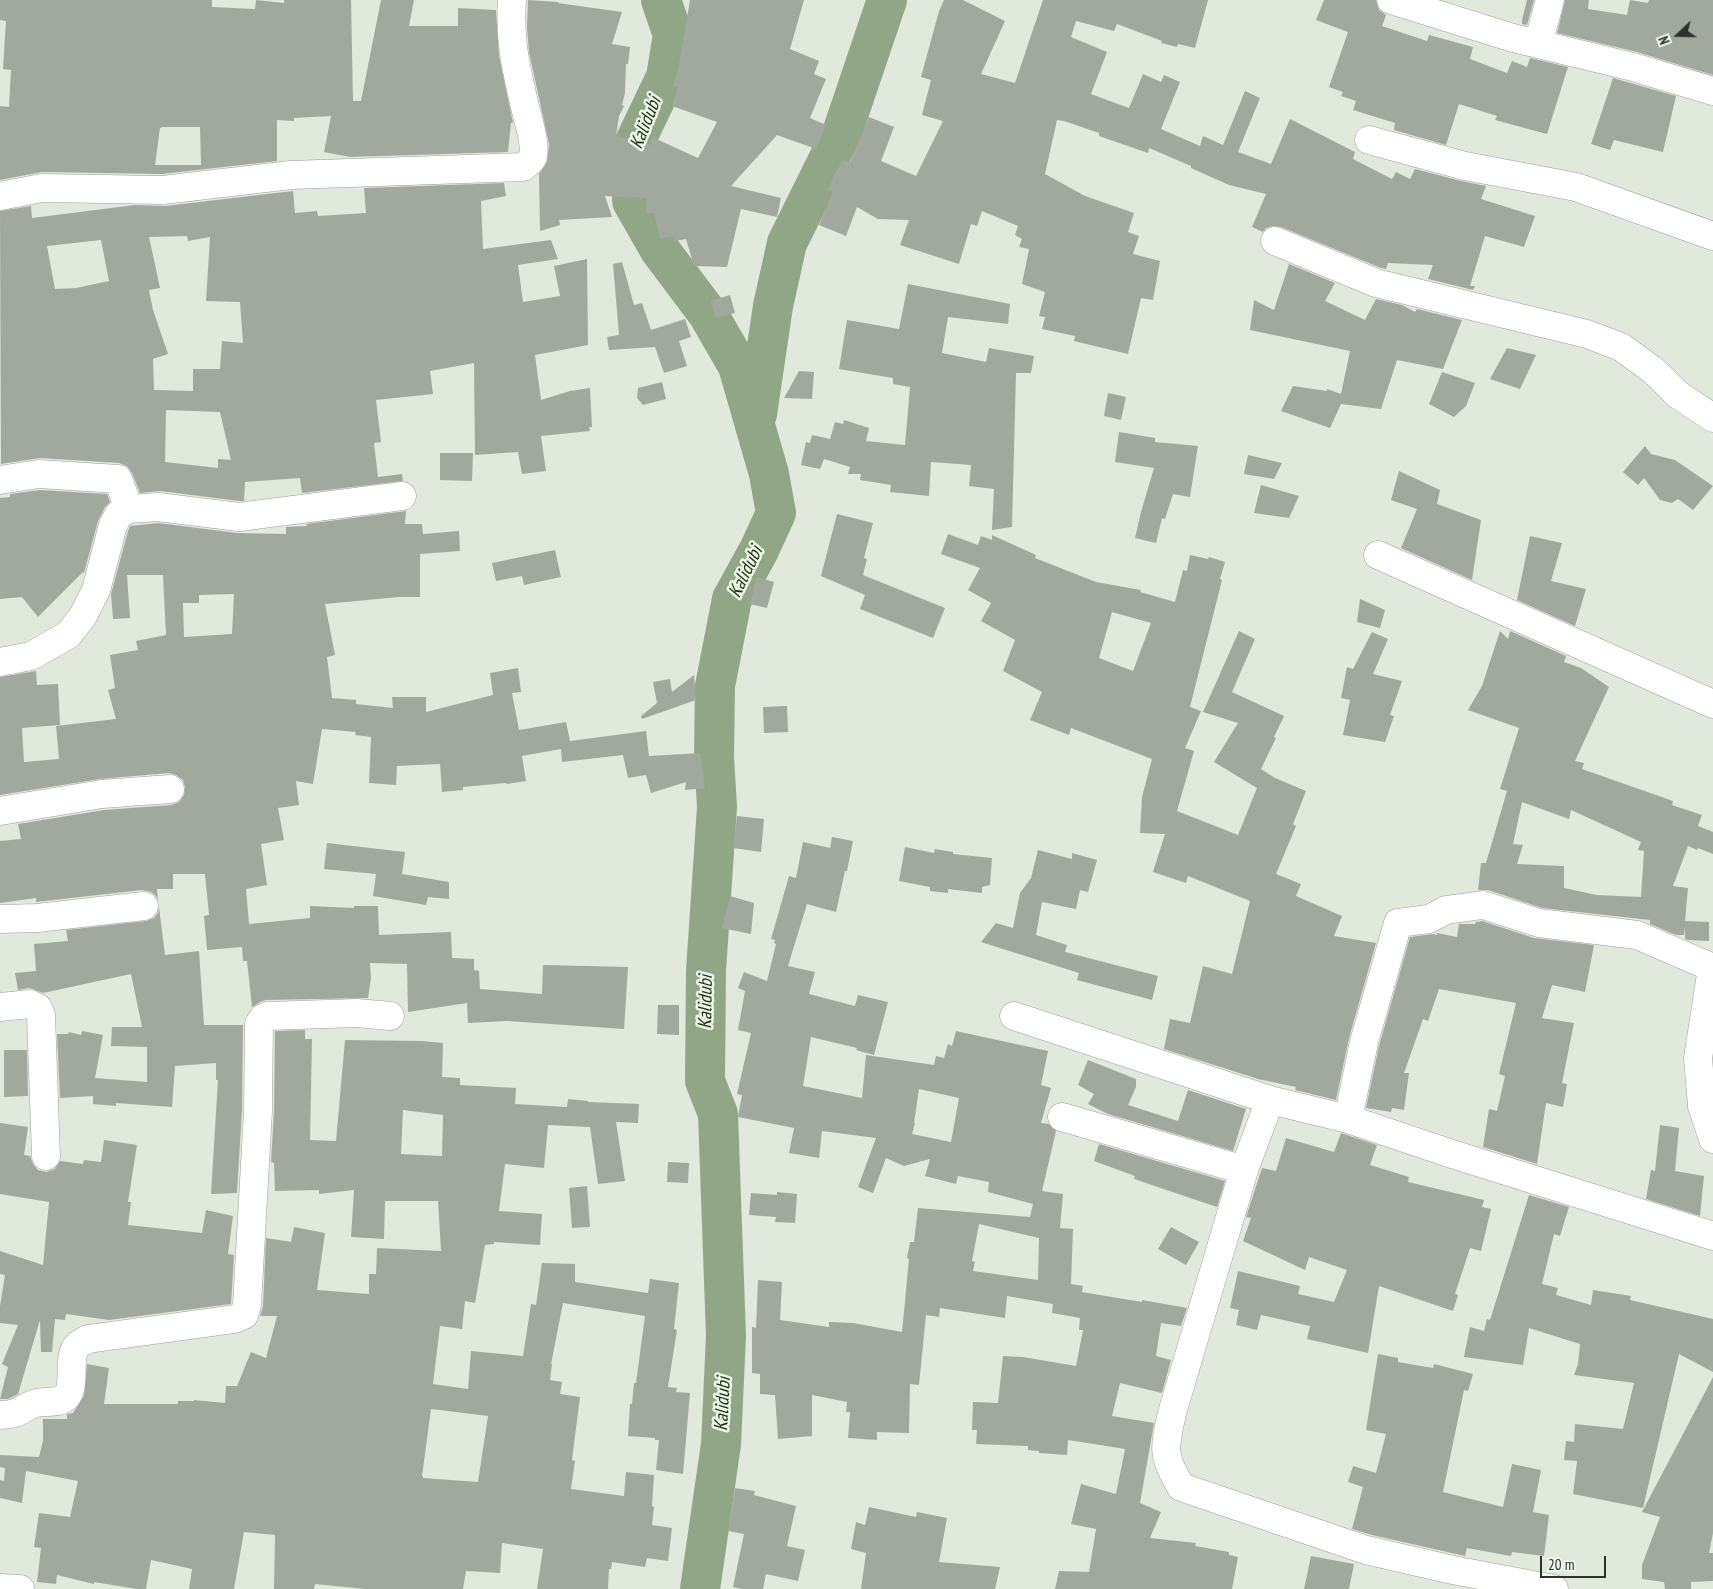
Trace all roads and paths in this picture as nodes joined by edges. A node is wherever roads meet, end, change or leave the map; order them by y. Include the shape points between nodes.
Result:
1 (512, 0) edge
2 (1391, 0) edge
3 (1550, 0) edge
4 (1538, 44) junction
5 (1713, 91) edge
6 (1369, 140) dead end
7 (0, 196) edge
8 (1713, 236) edge
9 (1275, 241) dead end
10 (1713, 418) edge
11 (0, 480) edge
12 (402, 496) dead end
13 (130, 509) junction
14 (1378, 555) dead end
15 (0, 662) edge
16 (1713, 704) edge
17 (170, 789) dead end
18 (0, 811) edge
19 (144, 906) dead end
20 (0, 918) edge
21 (1713, 968) edge
22 (0, 1007) edge
23 (390, 1016) dead end
24 (1014, 1016) dead end
25 (1270, 1100) junction
26 (1062, 1117) dead end
27 (1348, 1119) junction
28 (1713, 1139) edge
29 (46, 1156) dead end
30 (1244, 1170) junction
31 (1713, 1236) edge
32 (0, 1415) edge
33 (0, 1588) edge
34 (20, 1589) edge
35 (1554, 1589) edge

1 - 7 street via 512,50 532,138 533,157 523,167 291,174 163,190 42,188
2 - 4 street
3 - 4 street
4 - 5 street
6 - 8 street via 1465,166 1576,188
9 - 10 street via 1376,283 1587,334 1621,347 1654,371 1677,394
11 - 13 street via 39,474 118,479
12 - 13 street via 239,518 158,507
13 - 15 street via 119,514 113,526 96,590 84,616 68,635 31,656
14 - 16 street
17 - 18 street via 102,794
19 - 20 street via 37,918
21 - 27 street via 1637,935 1539,922 1483,905 1446,910 1429,919 1398,923 1364,1042
21 - 28 street via 1698,1058 1702,1106
22 - 29 street via 30,1004 38,1008 41,1015
23 - 32 street via 357,1013 267,1016 259,1024 258,1111 244,1315 235,1319 88,1339 76,1346 73,1353 70,1389 66,1397 54,1402 36,1402 18,1413
24 - 25 street
25 - 27 street
25 - 30 street
26 - 30 street
27 - 31 street
30 - 35 street via 1172,1413 1165,1448 1171,1470 1181,1487 1366,1550
33 - 34 street

